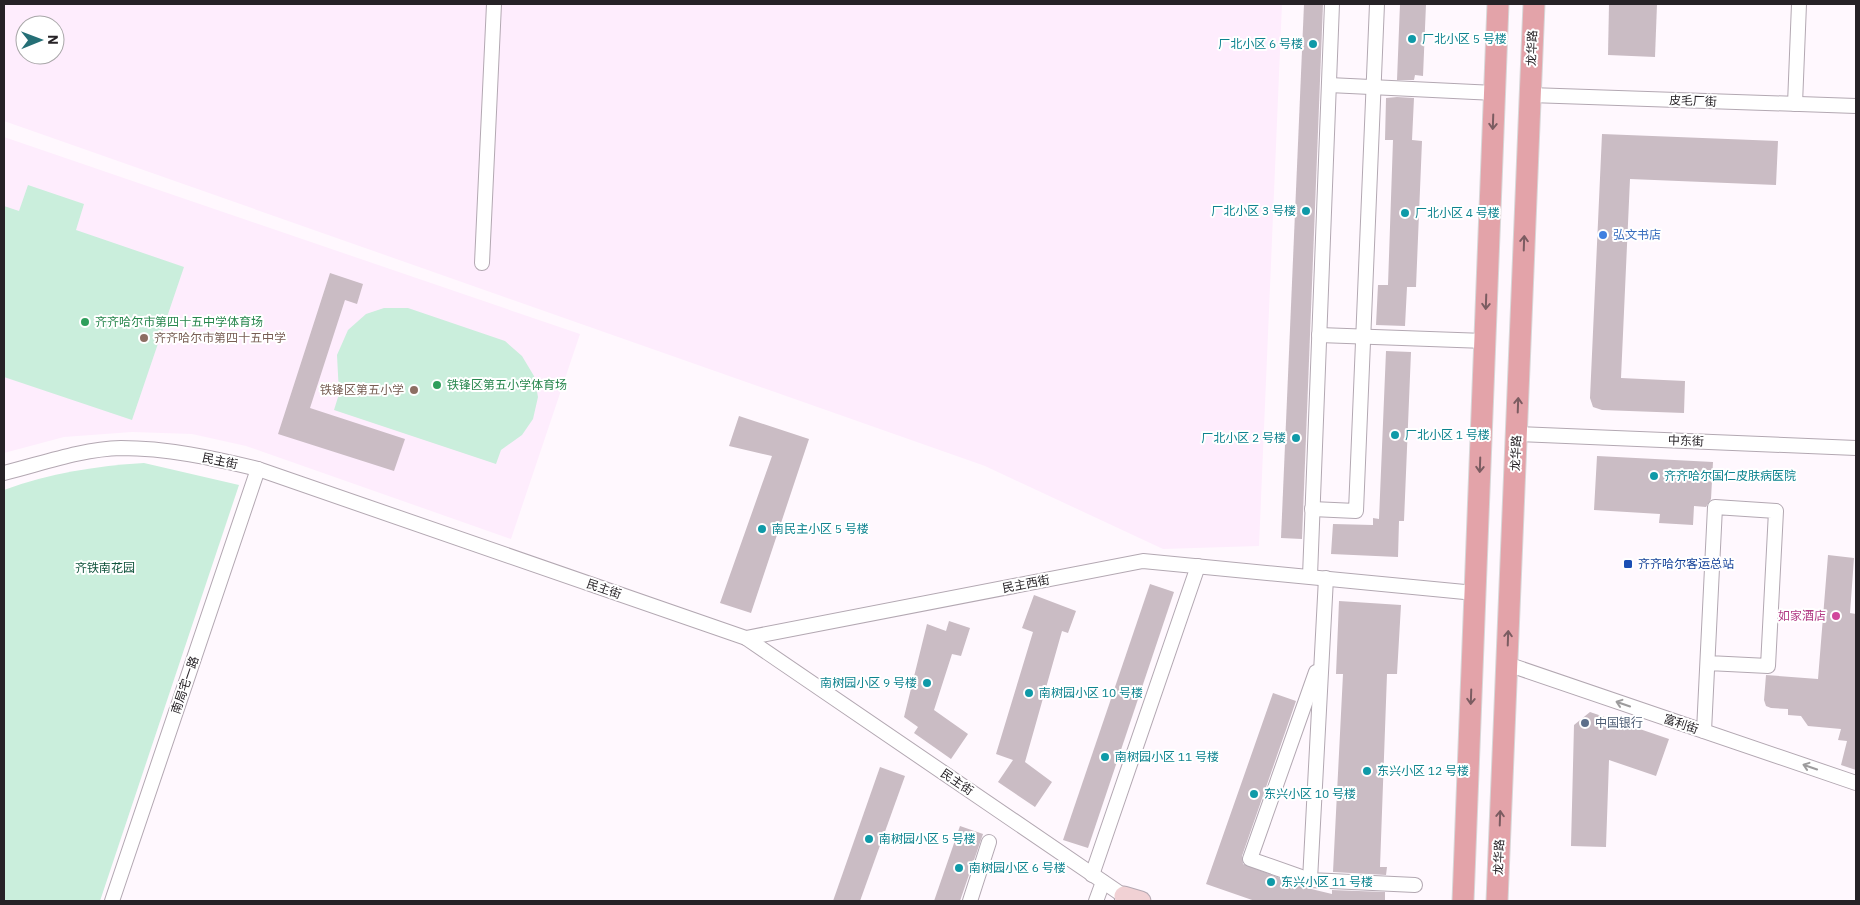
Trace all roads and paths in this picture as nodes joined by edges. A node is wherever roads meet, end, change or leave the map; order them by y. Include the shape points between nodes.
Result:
1 (494, 4) edge
2 (1332, 4) edge
3 (1377, 4) edge
4 (1498, 4) edge
5 (1534, 4) edge
6 (1798, 4) edge
7 (1329, 85) junction
8 (1374, 87) junction
9 (1495, 93) junction
10 (1530, 95) junction
11 (1795, 104) junction
12 (1856, 106) edge
13 (482, 263) dead end
14 (1319, 335) junction
15 (1364, 336) junction
16 (1485, 341) junction
17 (1516, 434) junction
18 (1856, 448) edge
19 (258, 469) junction
20 (4, 473) edge
21 (1312, 509) junction
22 (1198, 566) junction
23 (1310, 576) junction
24 (1326, 578) junction
25 (1475, 593) junction
26 (746, 638) junction
27 (1322, 655) junction
28 (1708, 663) junction
29 (1507, 664) junction
30 (1704, 731) junction
31 (1856, 782) edge
32 (989, 842) dead end
33 (1098, 878) junction
34 (1310, 880) junction
35 (1415, 885) dead end
36 (1129, 899) edge
37 (112, 901) edge
38 (970, 901) edge
39 (1096, 901) edge
40 (1463, 901) edge
41 (1497, 901) edge

1 - 13 street
2 - 7 street
3 - 8 street
4 - 9 main road
5 - 10 main road, 龙华路
6 - 11 street
7 - 8 street
7 - 14 street
8 - 9 street
8 - 15 street
9 -> 16 main road
10 - 11 street, 皮毛厂街
17 -> 10 main road, 龙华路
11 - 12 street, 皮毛厂街
14 - 15 street
14 - 21 street
15 - 16 street
15 - 21 street via 1356,511
16 -> 25 main road
17 - 18 street, 中东街
29 -> 17 main road, 龙华路
19 - 20 street, 民主街 via 213,458 119,448 74,455
19 - 26 street, 民主街
19 - 37 street, 南局宅一路
21 - 23 street
22 - 23 street, 民主西街
22 - 26 street, 民主西街 via 1143,561
22 - 33 street
23 - 24 street, 民主西街
24 - 25 street, 民主西街
24 - 27 street
25 -> 40 main road
26 - 33 street, 民主街
27 - 34 street
27 - 34 street via 1250,859
28 - 28 street via 1715,508 1776,510 1768,666
28 - 30 street
30 -> 29 street, 富利街
41 -> 29 main road, 龙华路
31 -> 30 street, 富利街
32 - 38 street
33 - 36 street, 民主街
33 - 39 street
34 - 35 street

